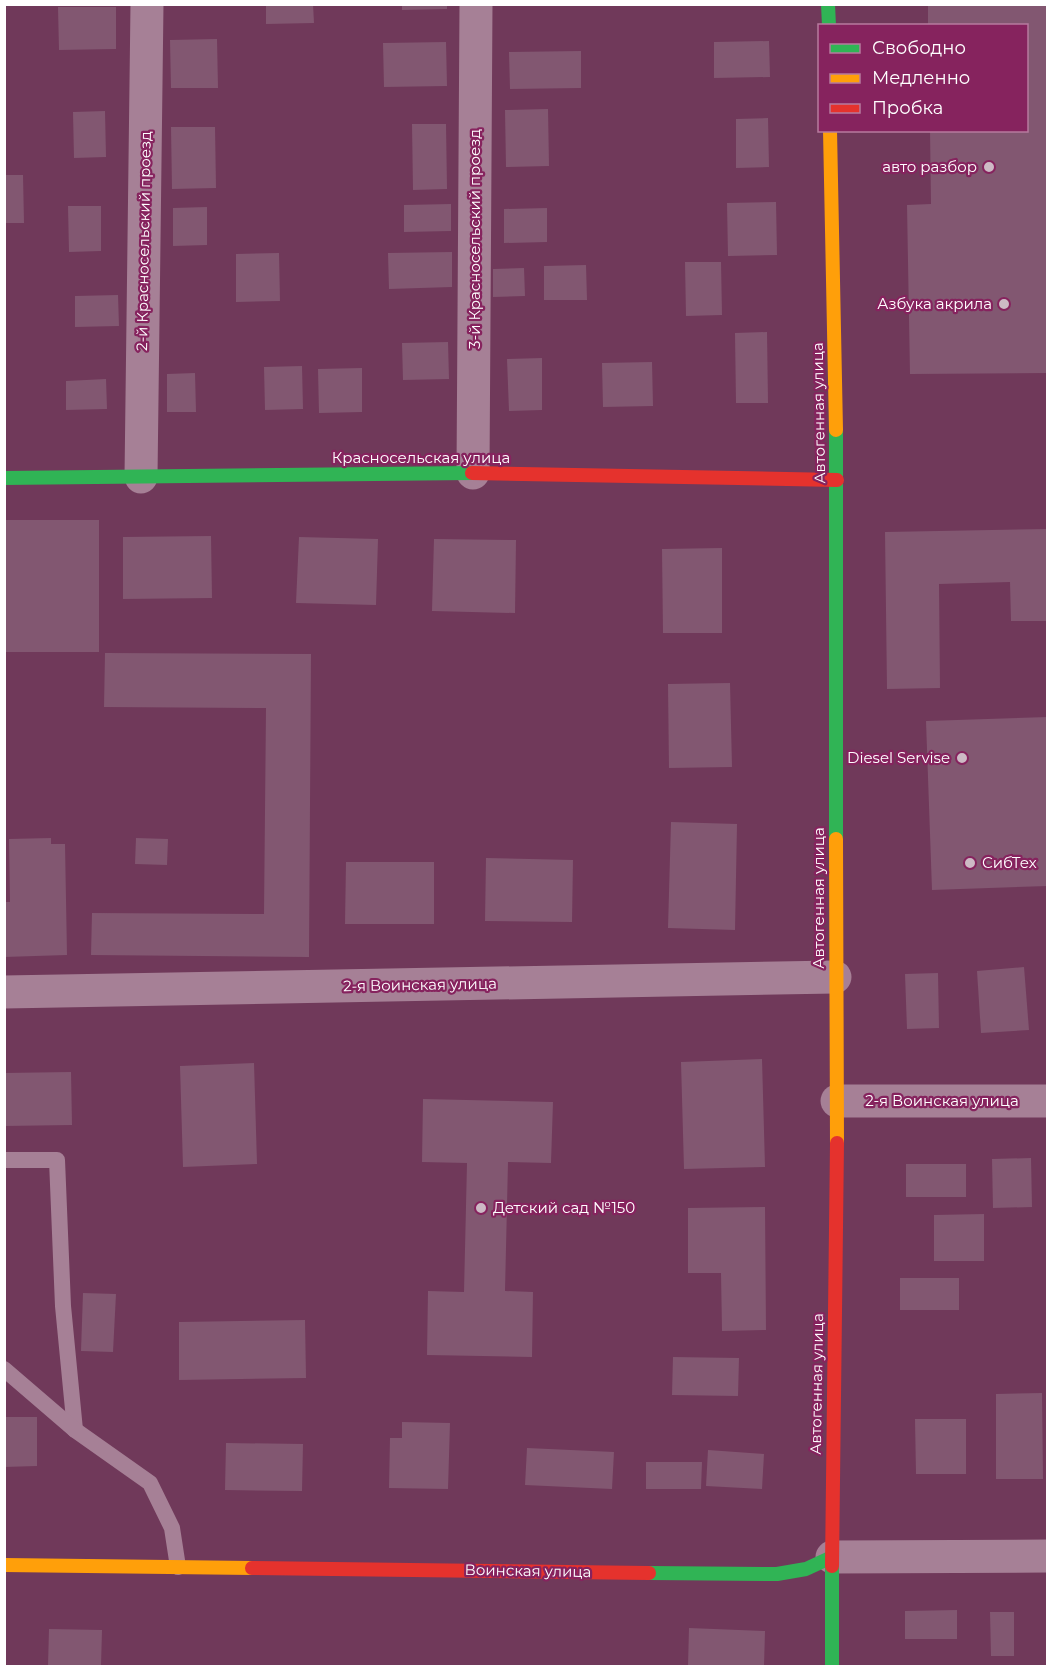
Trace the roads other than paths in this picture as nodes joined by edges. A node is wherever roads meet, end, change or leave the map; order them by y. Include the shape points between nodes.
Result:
1 (147, 4) edge
2 (476, 4) edge
3 (828, 4) edge
4 (829, 24) edge
5 (830, 132) edge
6 (474, 473) junction
7 (141, 477) junction
8 (4, 478) edge
9 (837, 480) junction
10 (835, 977) junction
11 (4, 992) edge
12 (837, 1101) junction
13 (1047, 1101) edge
14 (4, 1160) edge
15 (4, 1369) edge
16 (75, 1430) junction
17 (1047, 1556) edge
18 (832, 1557) junction
19 (4, 1565) edge
20 (178, 1567) junction
21 (832, 1666) edge

1 - 7 street, 2-й Красносельский проезд
2 - 6 street, 3-й Красносельский проезд
3 - 4 street
5 - 9 street, Автогенная улица
6 - 7 street, Красносельская улица
6 - 9 street, Красносельская улица
7 - 8 street, Красносельская улица
9 - 10 street, Автогенная улица
10 - 11 street, 2-я Воинская улица
10 - 12 street, Автогенная улица
12 - 13 street, 2-я Воинская улица
12 - 18 street, Автогенная улица
14 - 16 lane via 57,1160 63,1306
15 - 16 lane
16 - 20 lane via 150,1483 171,1528
17 - 18 street, Воинская улица
18 - 20 street, Воинская улица via 806,1569 777,1574
18 - 21 street, Автогенная улица
19 - 20 street, Воинская улица

